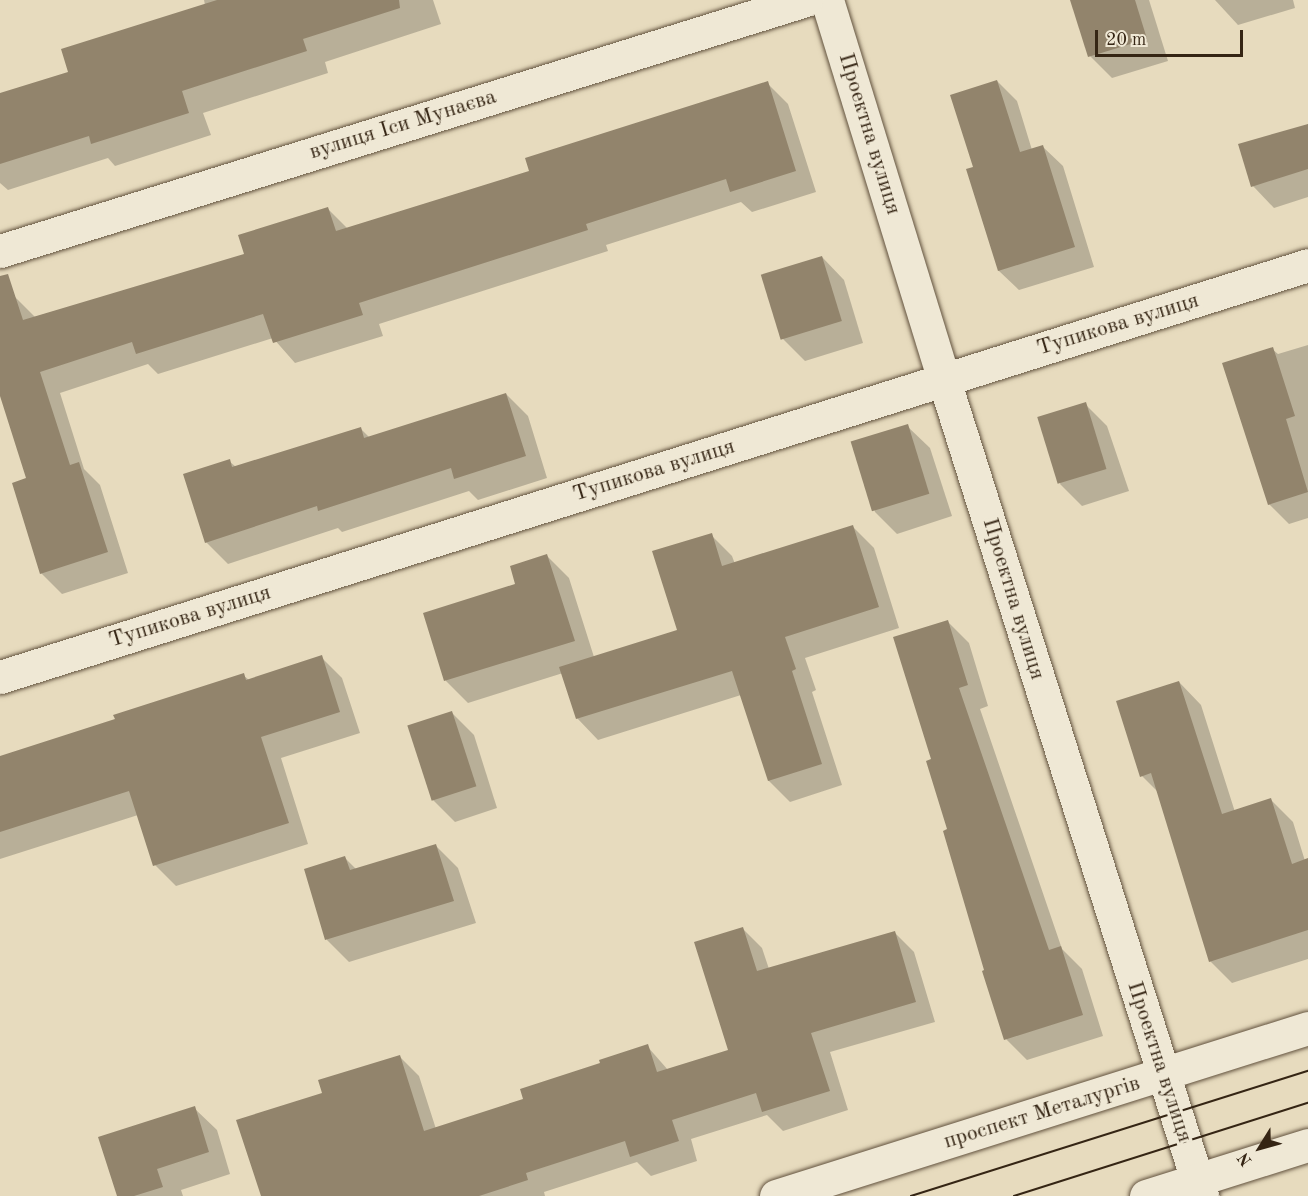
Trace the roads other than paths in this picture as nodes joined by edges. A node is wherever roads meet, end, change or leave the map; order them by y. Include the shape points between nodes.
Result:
1 (806, 0) edge
2 (827, 0) edge
3 (0, 251) edge
4 (1308, 265) edge
5 (944, 380) junction
6 (0, 677) edge
7 (1308, 1028) edge
8 (1163, 1075) junction
9 (1308, 1145) edge
10 (1200, 1188) edge
11 (776, 1196) edge
12 (1146, 1196) edge

1 - 3 street, вулиця Іси Мунаєва
2 - 5 street, Проектна вулиця
4 - 5 street, Тупикова вулиця
5 - 6 street, Тупикова вулиця
5 - 8 street, Проектна вулиця
7 - 8 street, проспект Металургів
8 - 10 street, Проектна вулиця
8 - 11 street, проспект Металургів
9 - 10 street
10 - 12 street

